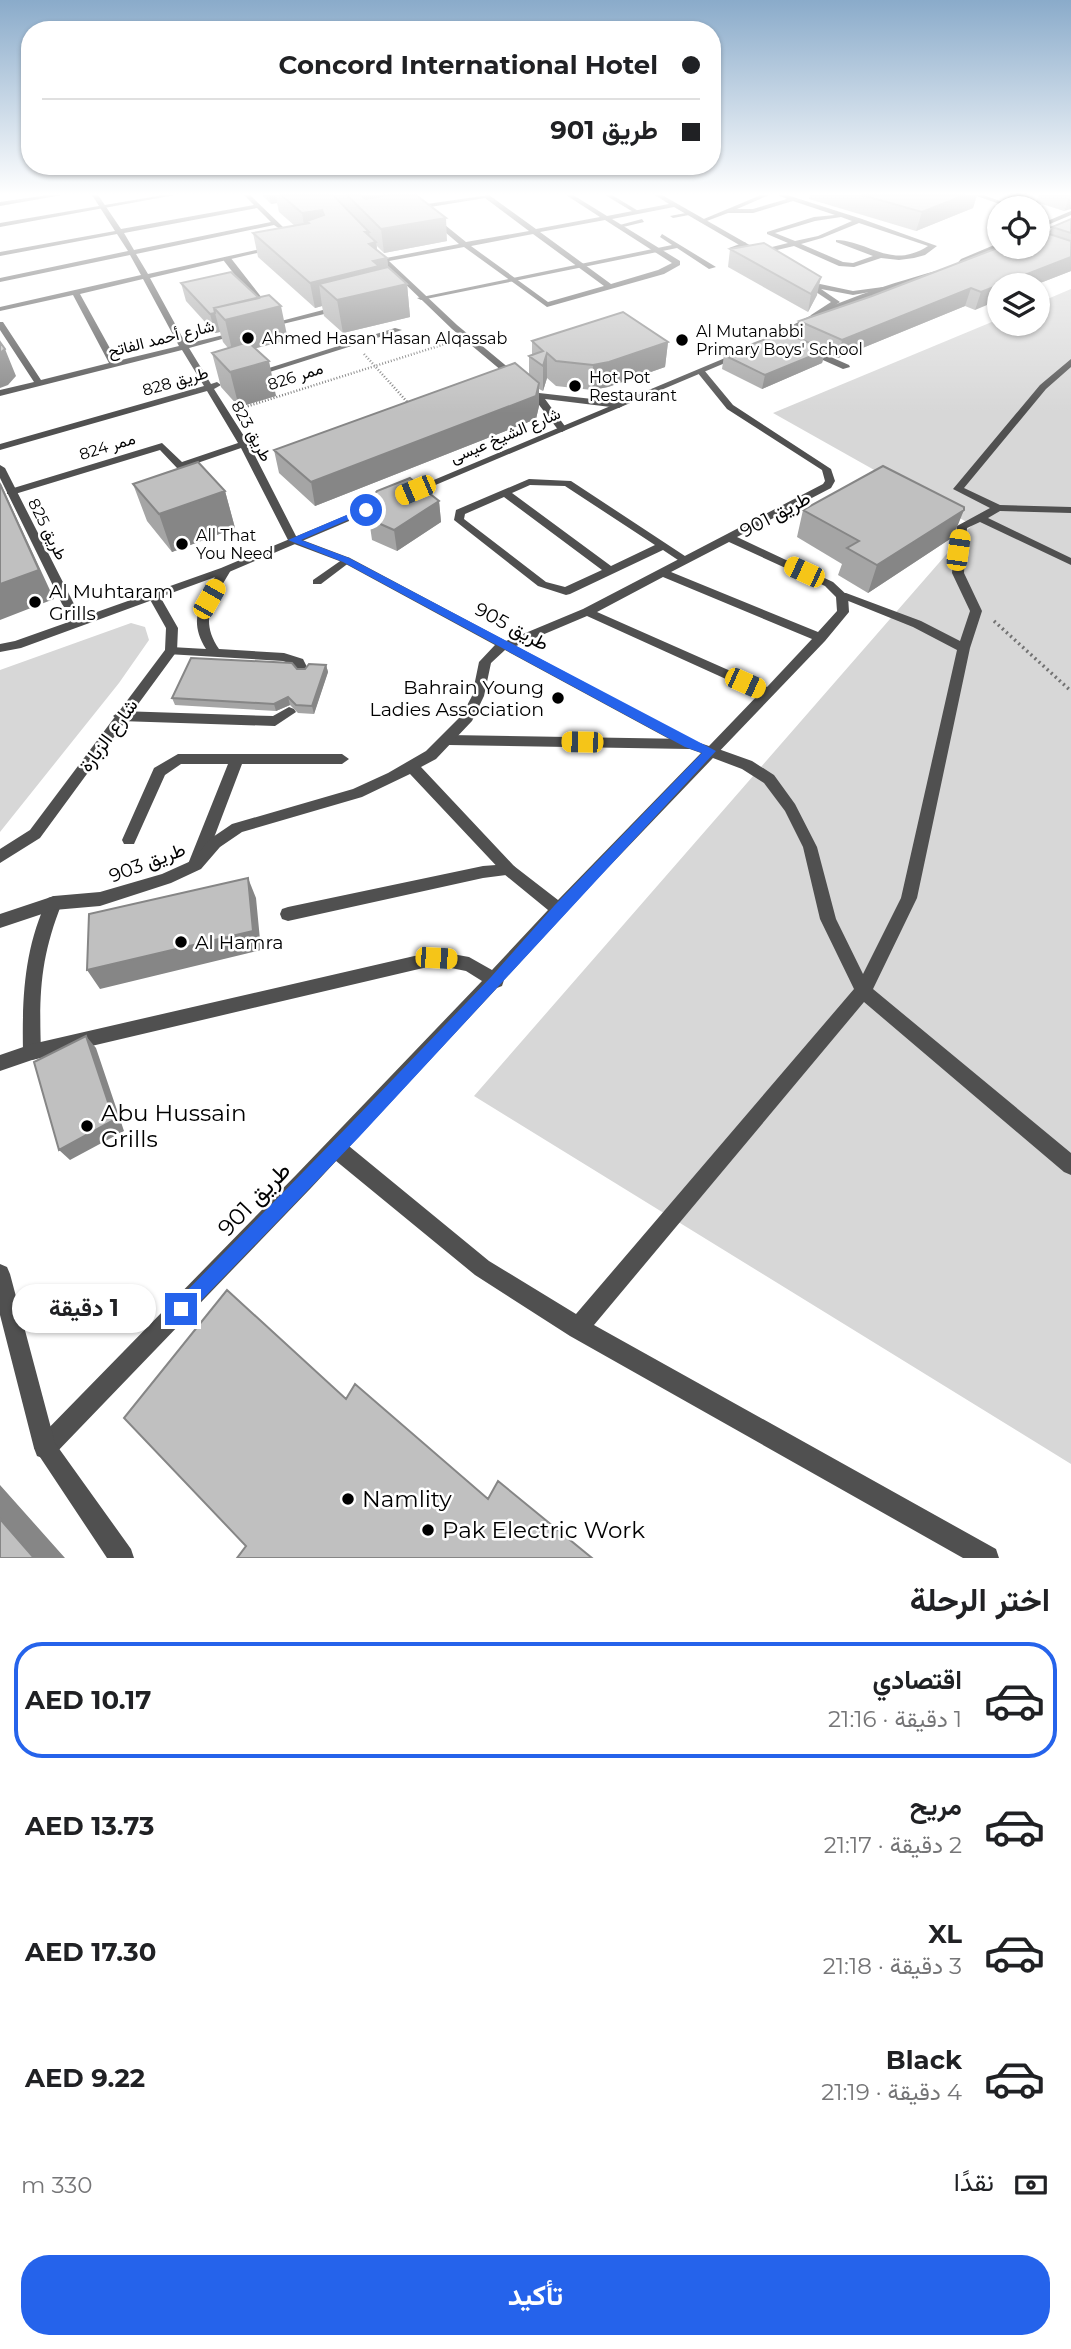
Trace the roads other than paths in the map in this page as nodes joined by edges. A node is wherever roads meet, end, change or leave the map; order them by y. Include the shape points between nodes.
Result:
1 (62, 268) edge
2 (141, 268) edge
3 (186, 268) edge
4 (234, 268) edge
5 (391, 268) edge
6 (496, 268) edge
7 (567, 268) edge
8 (584, 268) edge
9 (669, 268) edge
10 (954, 268) edge
11 (791, 272) edge
12 (146, 276) junction
13 (924, 277) junction
14 (511, 279) junction
15 (0, 280) edge
16 (812, 285) junction
17 (610, 287) junction
18 (411, 289) junction
19 (887, 289) junction
20 (75, 292) junction
21 (400, 292) edge
22 (421, 298) junction
23 (355, 304) edge
24 (0, 309) edge
25 (810, 321) junction
26 (0, 324) edge
27 (278, 324) junction
28 (398, 330) dead end
29 (781, 338) junction
30 (792, 343) edge
31 (184, 347) junction
32 (758, 348) edge
33 (803, 348) edge
34 (747, 352) edge
35 (1071, 362) edge
36 (114, 364) junction
37 (846, 367) dead end
38 (701, 372) junction
39 (249, 376) edge
40 (37, 382) junction
41 (223, 384) edge
42 (210, 388) junction
43 (0, 393) edge
44 (540, 396) junction
45 (619, 405) junction
46 (562, 429) junction
47 (244, 444) junction
48 (0, 447) edge
49 (0, 468) edge
50 (11, 492) junction
51 (505, 493) junction
52 (998, 508) junction
53 (1071, 510) edge
54 (980, 518) junction
55 (730, 538) junction
56 (293, 540) junction
57 (663, 546) junction
58 (346, 560) junction
59 (685, 560) junction
60 (1071, 562) edge
61 (225, 570) junction
62 (610, 571) junction
63 (661, 572) junction
64 (317, 582) dead end
65 (153, 596) junction
66 (842, 596) junction
67 (68, 604) dead end
68 (587, 612) junction
69 (821, 638) junction
70 (17, 645) junction
71 (506, 645) junction
72 (964, 648) junction
73 (0, 649) edge
74 (171, 651) junction
75 (215, 653) junction
76 (0, 656) edge
77 (303, 671) edge
78 (768, 694) junction
79 (289, 712) dead end
80 (120, 716) junction
81 (449, 740) junction
82 (689, 744) junction
83 (710, 751) junction
84 (342, 759) dead end
85 (237, 760) junction
86 (412, 767) junction
87 (129, 840) dead end
88 (0, 857) edge
89 (196, 865) junction
90 (509, 870) junction
91 (54, 903) junction
92 (558, 909) junction
93 (288, 914) dead end
94 (0, 921) edge
95 (496, 981) junction
96 (863, 991) junction
97 (32, 1052) junction
98 (0, 1063) edge
99 (337, 1149) junction
100 (1071, 1165) edge
101 (0, 1274) edge
102 (578, 1328) junction
103 (45, 1448) junction
104 (122, 1558) edge
105 (987, 1558) edge

1 - 15 street
2 - 12 street, طريق 823
3 - 12 street
4 - 27 street
5 - 18 street
6 - 14 street
7 - 14 street
8 - 17 street
9 - 17 street
10 - 13 street
11 - 16 street
12 - 20 street
12 - 31 street, طريق 823
13 - 19 street
13 - 25 street via 911,287 847,313
14 - 17 street via 547,305
14 - 22 street
16 - 19 street via 853,293
16 - 25 street via 836,302
18 - 21 street
18 - 22 street
19 - 25 street
20 - 24 street
20 - 36 street
22 - 44 street
23 - 27 street, شارع أحمد الفاتح
25 - 29 street
26 - 40 street
27 - 31 street, شارع أحمد الفاتح
28 - 39 street
29 - 30 street
29 - 32 street
31 - 36 street, شارع أحمد الفاتح
31 - 42 street, طريق 823
33 - 37 street
34 - 38 street, شارع الشيخ عيسى
35 - 52 street via 1043,387 958,489
36 - 40 street, شارع أحمد الفاتح
38 - 45 street, شارع الشيخ عيسى
38 - 55 street, طريق 901 via 730,407 830,474 820,491
40 - 43 street, شارع أحمد الفاتح
41 - 42 street, طريق 828
42 - 47 street, طريق 823
42 - 48 street, طريق 828
44 - 45 street
44 - 46 street
45 - 46 street, شارع الشيخ عيسى
46 - 56 street, شارع الشيخ عيسى
47 - 50 street, ممر 824 via 180,466 162,446
47 - 56 street, طريق 823
49 - 50 street, طريق 825
50 - 67 street, طريق 825
51 - 57 street via 529,482 567,483
51 - 62 street
51 - 62 street via 460,512 459,520 554,589 566,591
52 - 53 street
52 - 54 street
54 - 60 street
54 - 72 street via 962,526 958,550 958,573 976,611
55 - 59 street
55 - 66 street, طريق 901 via 829,584
56 - 58 street, طريق 905
56 - 61 street, شارع الشيخ عيسى
57 - 59 street
57 - 62 street
58 - 64 street
58 - 71 street, طريق 905
59 - 63 street
61 - 65 street, شارع الشيخ عيسى
61 - 75 street via 202,612 200,627
63 - 68 street
63 - 69 street
65 - 70 street, شارع الشيخ عيسى
65 - 74 street via 172,628
66 - 69 street, طريق 901 via 843,612
66 - 72 street via 917,624
68 - 71 street
68 - 78 street
69 - 78 street, طريق 901
70 - 73 street, شارع الشيخ عيسى
70 - 76 street, شارع الشيخ عيسى
71 - 81 street, طريق 903 via 485,662 478,696
71 - 82 street, طريق 905
72 - 96 street via 909,898
74 - 75 street
74 - 80 street, شارع الزبارة
75 - 77 street via 292,659
78 - 83 street, طريق 901
79 - 80 street via 275,721
80 - 88 street, شارع الزبارة via 35,834
81 - 82 street
81 - 86 street, طريق 903
82 - 83 street, طريق 905
83 - 92 street, طريق 901
83 - 96 street, طريق 905 via 769,779 790,808 810,847 828,919
84 - 85 street
85 - 87 street via 191,758 167,765 159,772
85 - 89 street
86 - 89 street, طريق 903 via 357,793 237,828 215,843
86 - 90 street
89 - 91 street, طريق 903 via 111,896
90 - 92 street
90 - 93 street
91 - 94 street, طريق 903
91 - 97 street via 34,953 30,978
92 - 95 street, طريق 901
95 - 97 street via 468,964 436,958
95 - 99 street, طريق 901
96 - 100 street
96 - 102 street
97 - 98 street
99 - 102 street via 482,1268
99 - 103 street, طريق 901
101 - 103 street
102 - 105 street
103 - 104 street

